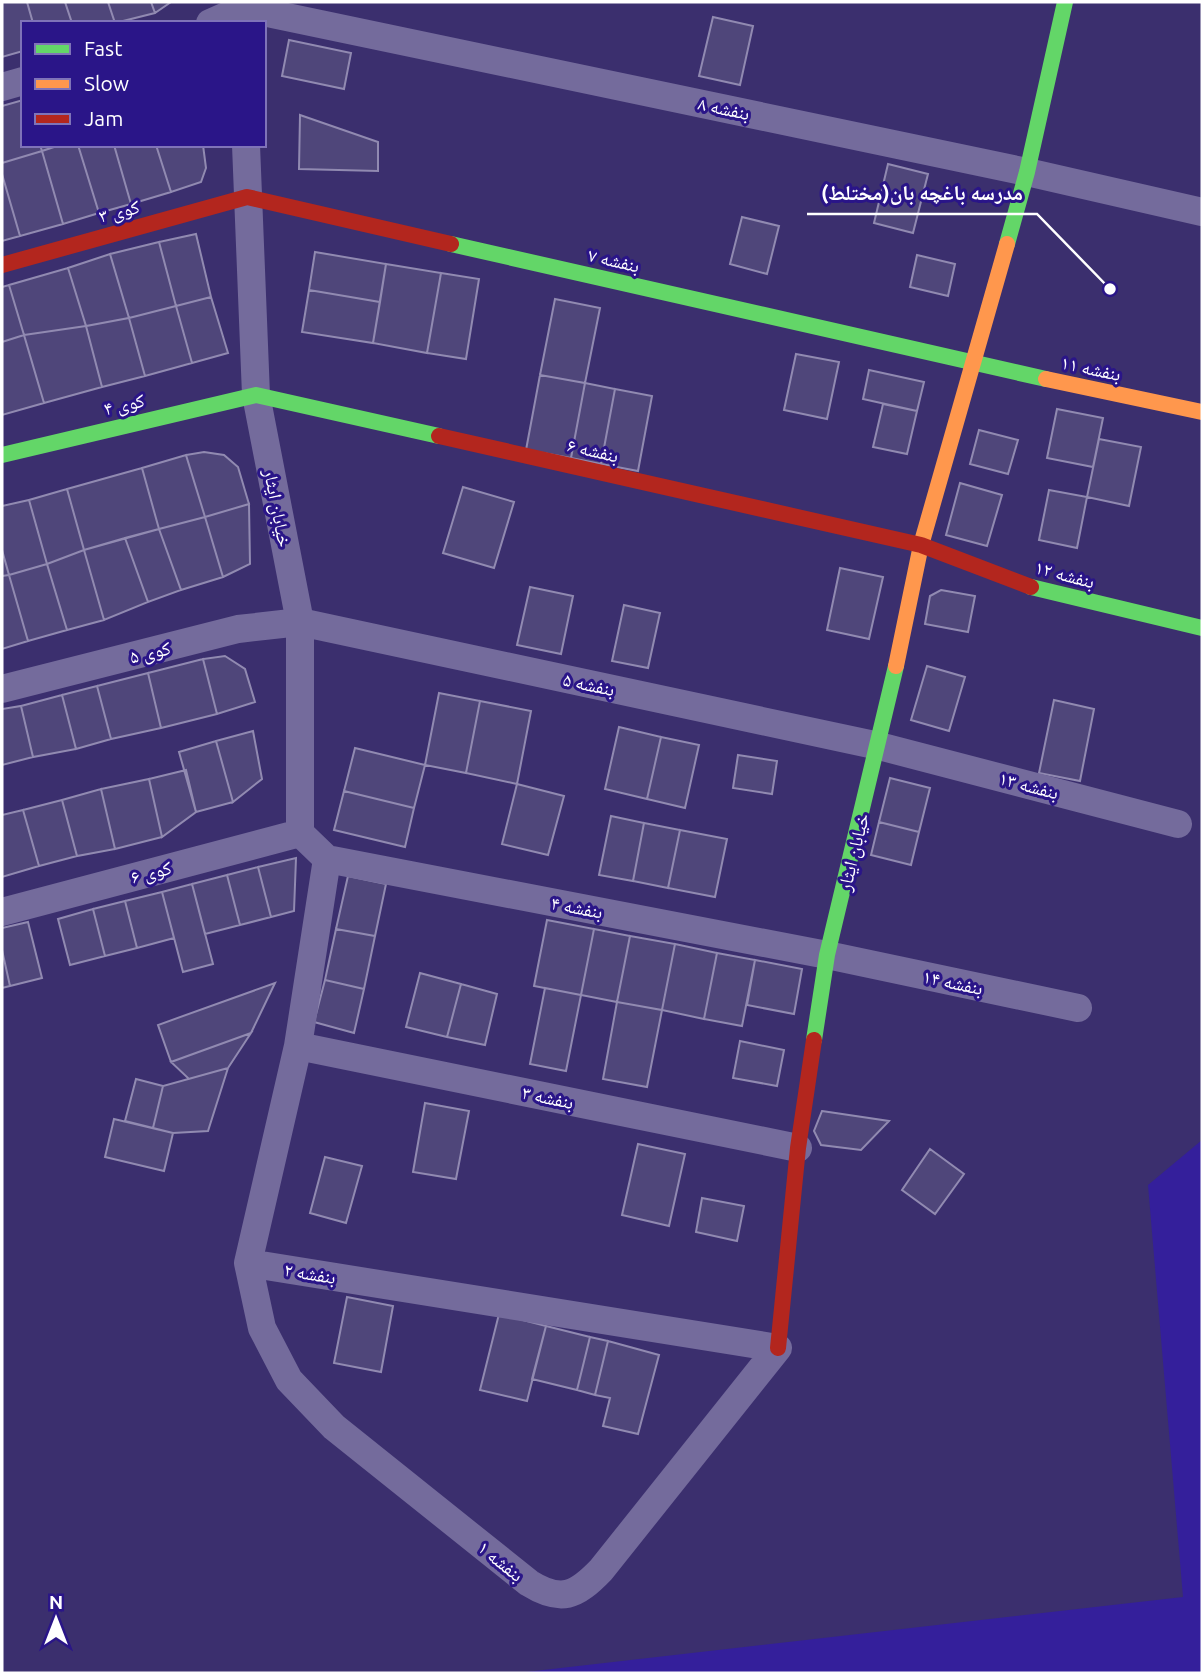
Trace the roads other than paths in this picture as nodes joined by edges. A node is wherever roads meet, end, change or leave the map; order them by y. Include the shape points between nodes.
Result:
1 (1065, 2) edge
2 (244, 11) edge
3 (216, 21) edge
4 (21, 82) edge
5 (2, 87) edge
6 (246, 147) edge
7 (1027, 172) junction
8 (247, 197) junction
9 (1202, 212) edge
10 (2, 265) edge
11 (972, 364) junction
12 (256, 395) junction
13 (1202, 412) edge
14 (2, 455) edge
15 (920, 545) junction
16 (300, 622) junction
17 (1202, 628) edge
18 (2, 690) edge
19 (879, 746) junction
20 (1178, 824) dead end
21 (300, 833) junction
22 (327, 859) junction
23 (2, 912) edge
24 (827, 955) junction
25 (1078, 1008) dead end
26 (298, 1046) junction
27 (798, 1148) junction
28 (248, 1263) junction
29 (778, 1348) junction

1 - 7 street, خیابان ایثار
2 - 3 street
2 - 7 street, بنفشه ۸
4 - 5 street
6 - 8 street, خیابان ایثار
7 - 9 street, بنفشه ۸
7 - 11 street, خیابان ایثار
8 - 10 street, کوی ۳
8 - 11 street, بنفشه ۷
8 - 12 street, خیابان ایثار
11 - 13 street, بنفشه ۱۱
11 - 15 street, خیابان ایثار
12 - 14 street, کوی ۴
12 - 15 street, بنفشه ۶
12 - 16 street, خیابان ایثار
15 - 17 street, بنفشه ۱۲ via 1045,592
15 - 19 street, خیابان ایثار
16 - 18 street, کوی ۵ via 238,629
16 - 19 street, بنفشه ۵
16 - 21 street, خیابان ایثار
19 - 20 street, بنفشه ۱۳
19 - 24 street, خیابان ایثار
21 - 22 street
21 - 23 street, کوی ۶
22 - 24 street, بنفشه ۴
22 - 26 street
24 - 25 street, بنفشه ۱۴
24 - 27 street, خیابان ایثار
26 - 27 street, بنفشه ۳
26 - 28 street
27 - 29 street, خیابان ایثار
28 - 29 street, بنفشه ۲
28 - 29 street, بنفشه ۱ via 262,1328 289,1380 334,1427 529,1583 558,1596 573,1592 601,1570

